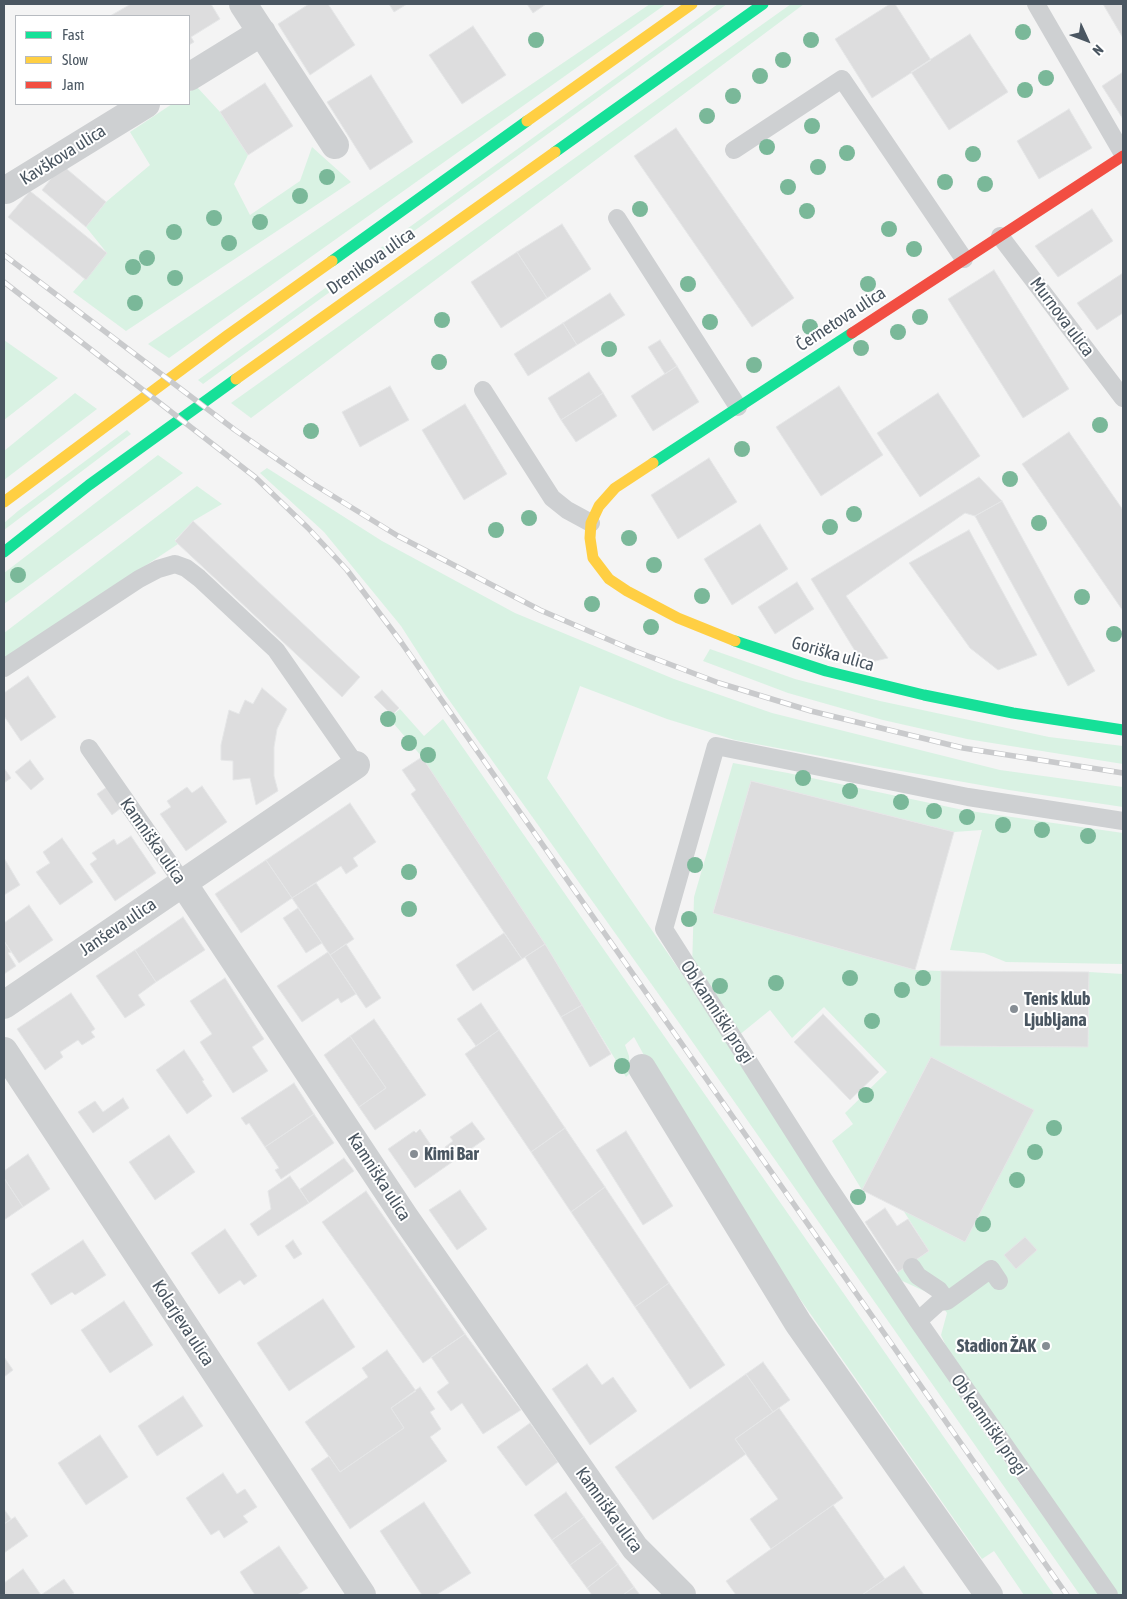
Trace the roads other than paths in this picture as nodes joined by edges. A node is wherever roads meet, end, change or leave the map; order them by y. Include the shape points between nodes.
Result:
1 (243, 4) edge
2 (692, 4) edge
3 (763, 4) edge
4 (1036, 4) edge
5 (262, 32) junction
6 (190, 76) edge
7 (144, 105) edge
8 (335, 145) dead end
9 (734, 150) dead end
10 (1123, 155) edge
11 (6, 190) dead end
12 (617, 218) dead end
13 (1000, 236) junction
14 (964, 259) junction
15 (483, 390) dead end
16 (1123, 398) edge
17 (738, 407) junction
18 (4, 502) edge
19 (591, 523) junction
20 (4, 552) edge
21 (4, 668) edge
22 (1123, 730) edge
23 (89, 748) dead end
24 (356, 765) joint
25 (1123, 821) edge
26 (183, 883) junction
27 (4, 1005) edge
28 (4, 1051) edge
29 (642, 1068) dead end
30 (912, 1267) dead end
31 (999, 1281) dead end
32 (947, 1300) junction
33 (918, 1321) junction
34 (362, 1595) edge
35 (682, 1595) edge
36 (989, 1595) edge
37 (1109, 1595) edge

1 - 5 street
2 - 18 main road, Drenikova ulica via 220,341
3 - 20 main road, Drenikova ulica via 249,369
4 - 10 lane
5 - 6 street
5 - 8 street
7 - 11 street, Kavškova ulica
9 - 14 lane via 842,79
10 - 13 main road, Černetova ulica
12 - 17 lane
13 - 14 main road, Černetova ulica
13 - 16 lane, Murnova ulica
14 - 17 main road, Černetova ulica
15 - 19 lane via 552,498
17 - 19 main road, Černetova ulica via 615,488 599,506
19 - 22 main road, Goriška ulica via 593,558 609,579 654,606 715,634 791,660 896,689 1013,713
21 - 24 lane via 138,580 158,568 175,564 199,578 276,650
23 - 26 lane, Kamniška ulica
24 - 26 street, Janševa ulica
25 - 33 lane, Ob kamniški progi via 968,797 716,746 664,930
26 - 27 street, Janševa ulica
26 - 35 street, Kamniška ulica via 404,1216 634,1548
28 - 34 street, Kolarjeva ulica
29 - 36 street via 798,1323
30 - 32 lane
31 - 32 lane via 991,1269
32 - 33 lane via 939,1302
33 - 37 lane, Ob kamniški progi

